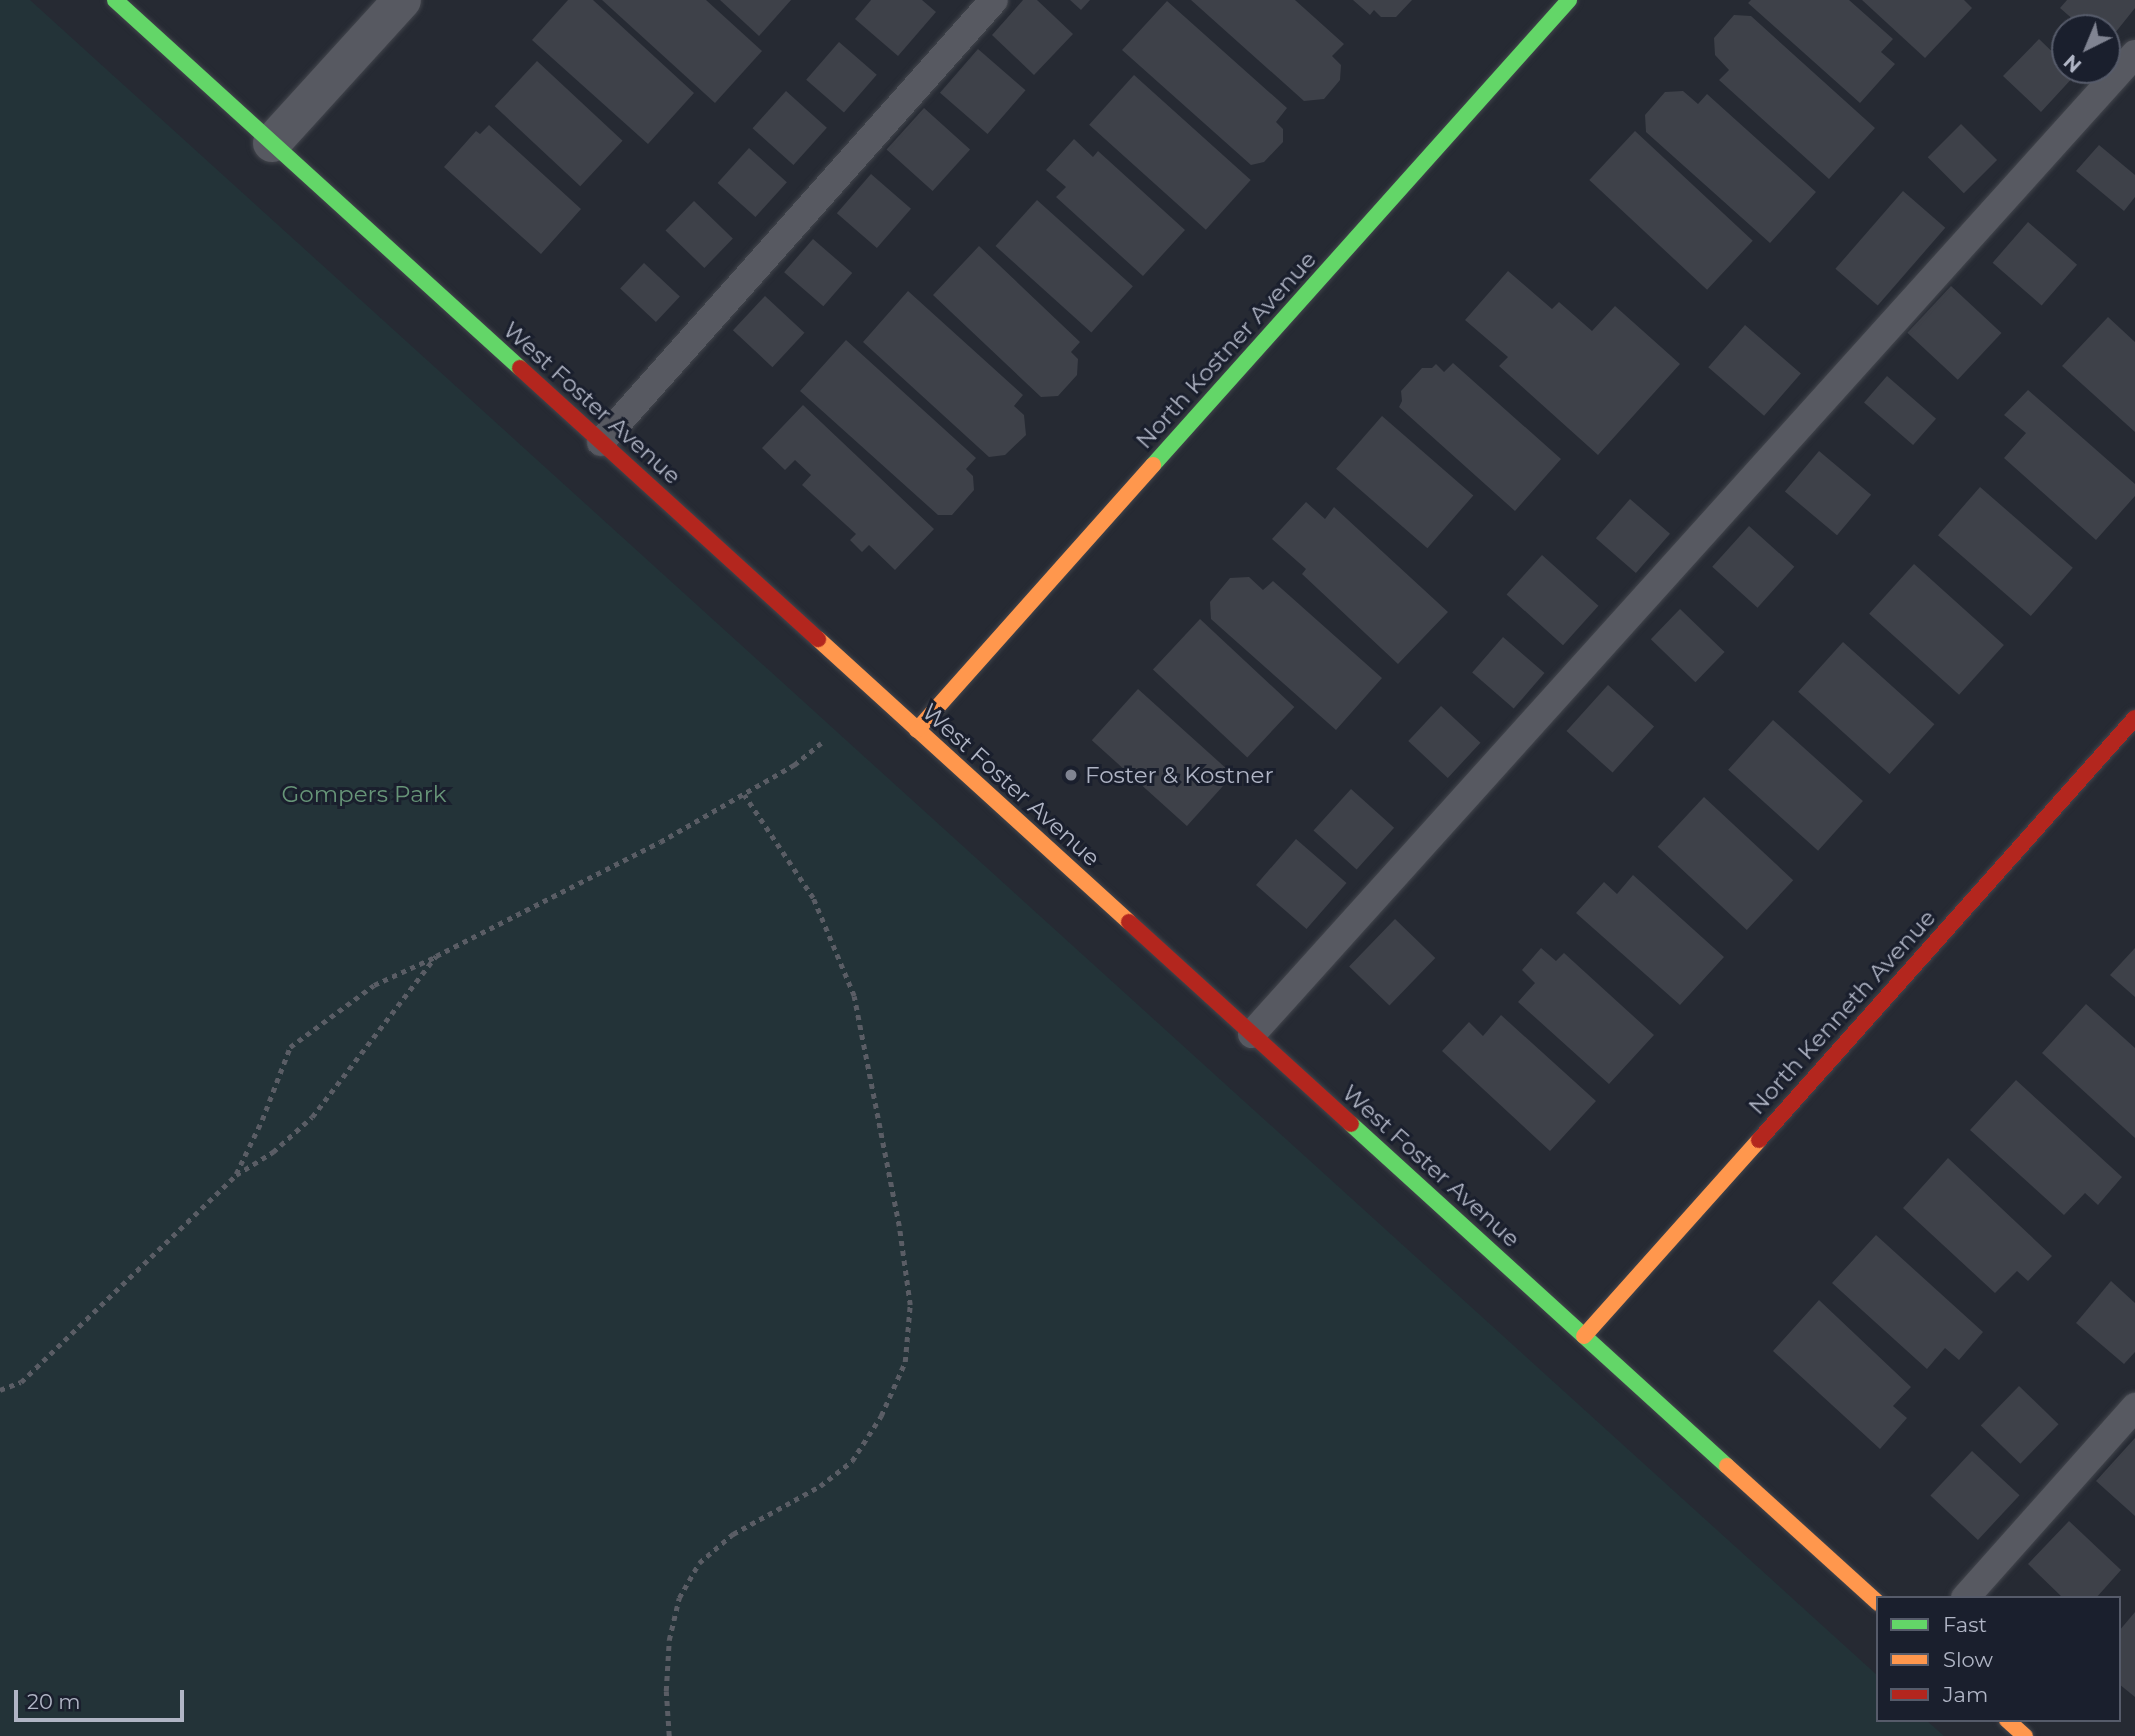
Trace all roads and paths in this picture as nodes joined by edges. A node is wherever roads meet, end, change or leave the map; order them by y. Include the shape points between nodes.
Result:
1 (115, 0) edge
2 (402, 0) edge
3 (994, 0) edge
4 (1569, 0) edge
5 (2135, 54) edge
6 (272, 143) junction
7 (601, 442) junction
8 (2135, 718) edge
9 (917, 730) junction
10 (821, 743) dead end
11 (744, 795) junction
12 (436, 956) junction
13 (1252, 1034) junction
14 (236, 1175) junction
15 (1584, 1336) junction
16 (0, 1390) edge
17 (2135, 1407) edge
18 (1967, 1596) edge
19 (1876, 1600) edge
20 (2009, 1722) edge
21 (669, 1736) edge
22 (2025, 1736) edge

1 - 6 main road, West Foster Avenue
2 - 6 street
3 - 7 lane
4 - 9 main road, North Kostner Avenue
5 - 13 lane
6 - 7 main road, West Foster Avenue
7 - 9 main road, West Foster Avenue
8 - 15 main road, North Kenneth Avenue
9 - 13 main road, West Foster Avenue
10 - 11 path
11 - 12 path
11 - 21 path via 813,898 854,996 910,1305 905,1362 881,1416 852,1461 820,1486 733,1534 699,1563 679,1598 669,1640
12 - 14 path via 312,1117 273,1152
12 - 14 path via 374,985 290,1047
13 - 15 main road, West Foster Avenue
14 - 16 path via 60,1348 22,1382
15 - 19 main road, West Foster Avenue
17 - 18 lane
20 - 22 main road

